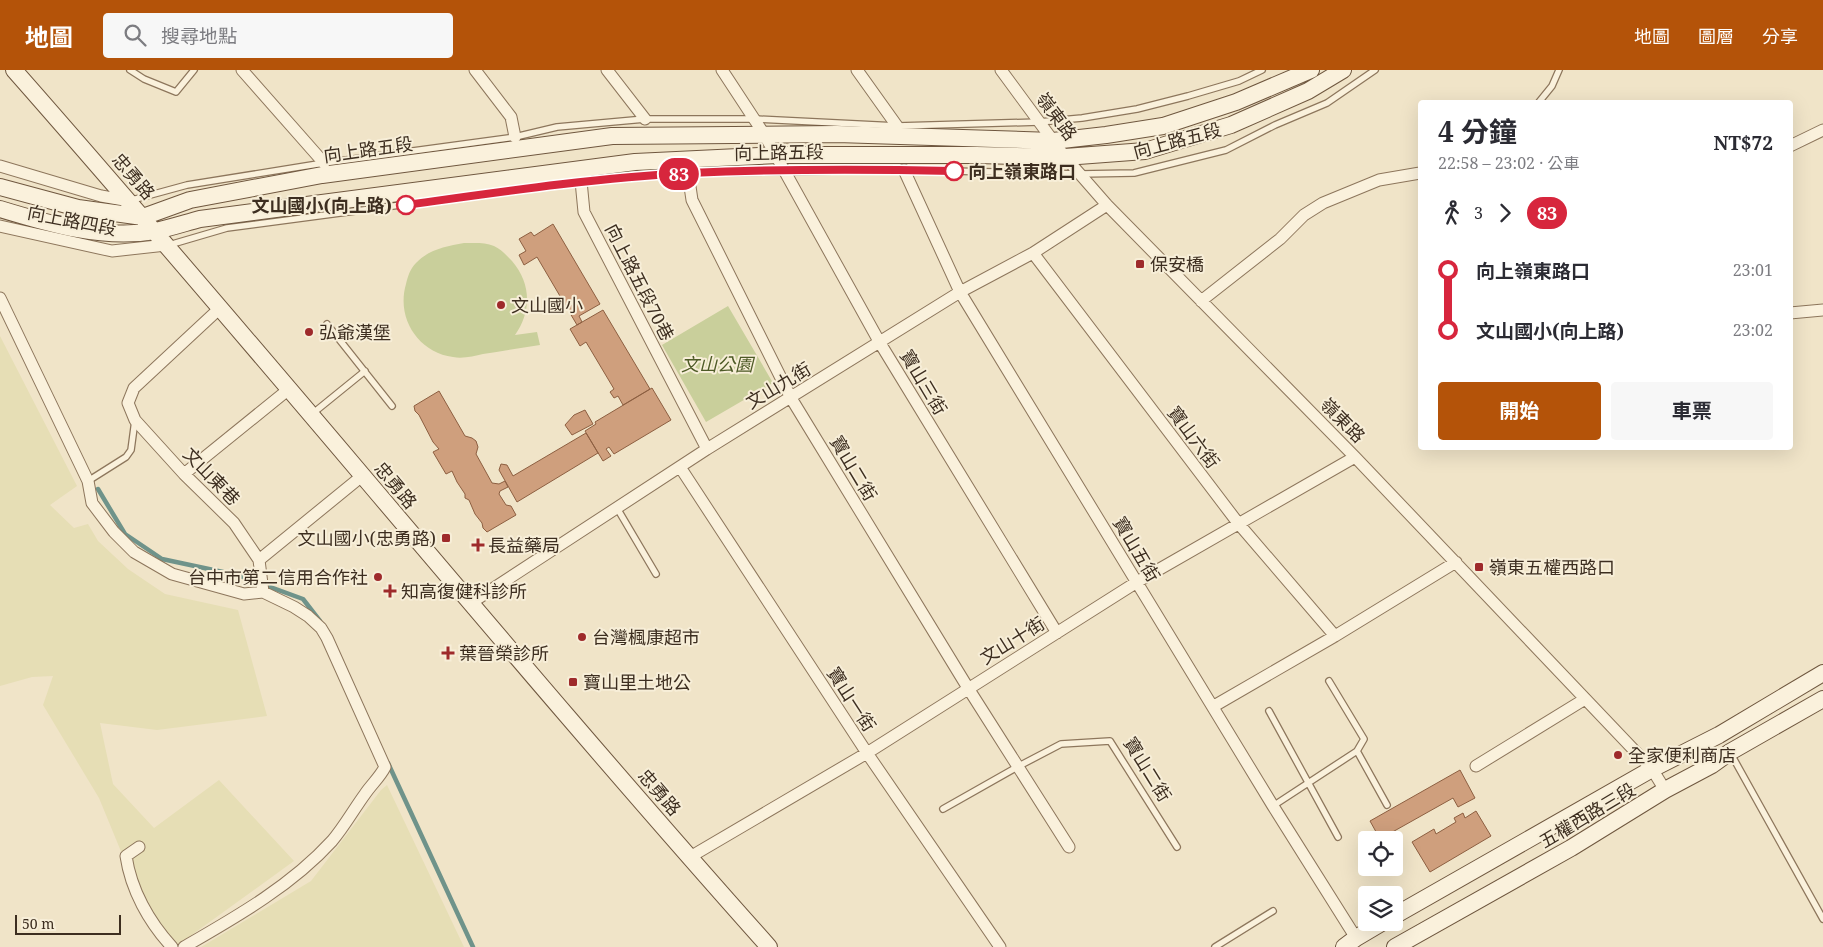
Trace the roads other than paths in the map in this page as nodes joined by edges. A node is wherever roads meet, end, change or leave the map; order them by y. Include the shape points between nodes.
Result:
1 (14, 70) edge
2 (130, 70) edge
3 (194, 70) edge
4 (242, 70) edge
5 (475, 70) edge
6 (607, 70) edge
7 (722, 70) edge
8 (857, 70) edge
9 (1001, 70) edge
10 (1262, 70) edge
11 (1311, 70) edge
12 (1343, 70) edge
13 (1375, 70) edge
14 (1559, 70) edge
15 (1541, 100) edge
16 (645, 119) junction
17 (755, 119) junction
18 (1039, 122) junction
19 (897, 126) junction
20 (1823, 130) edge
21 (515, 137) junction
22 (1053, 141) junction
23 (770, 144) junction
24 (1793, 145) edge
25 (1066, 157) junction
26 (324, 164) junction
27 (2, 165) edge
28 (904, 170) junction
29 (785, 172) junction
30 (688, 173) junction
31 (1080, 174) junction
32 (1418, 174) edge
33 (581, 182) junction
34 (0, 186) edge
35 (130, 201) junction
36 (1107, 205) junction
37 (0, 209) edge
38 (144, 217) junction
39 (0, 226) edge
40 (155, 231) junction
41 (166, 245) junction
42 (1033, 253) junction
43 (960, 292) junction
44 (0, 298) edge
45 (1201, 301) junction
46 (220, 308) junction
47 (1823, 310) edge
48 (1793, 313) edge
49 (328, 324) dead end
50 (880, 343) junction
51 (365, 371) junction
52 (289, 389) junction
53 (791, 398) junction
54 (392, 406) dead end
55 (311, 415) junction
56 (135, 420) junction
57 (707, 449) junction
58 (1355, 458) junction
59 (680, 467) junction
60 (184, 474) junction
61 (362, 476) junction
62 (88, 481) junction
63 (617, 508) junction
64 (1238, 523) junction
65 (258, 560) junction
66 (1456, 562) junction
67 (656, 574) dead end
68 (1136, 582) junction
69 (263, 592) junction
70 (471, 603) junction
71 (1057, 633) junction
72 (1335, 636) junction
73 (1823, 673) edge
74 (1330, 682) dead end
75 (968, 688) junction
76 (1823, 698) edge
77 (1585, 699) junction
78 (1214, 706) junction
79 (1269, 710) dead end
80 (1357, 751) junction
81 (1730, 752) junction
82 (867, 753) junction
83 (1019, 766) junction
84 (1476, 766) dead end
85 (1652, 770) junction
86 (1310, 783) junction
87 (1665, 790) junction
88 (1387, 805) dead end
89 (1273, 806) junction
90 (943, 809) dead end
91 (1338, 837) dead end
92 (139, 847) dead end
93 (1069, 847) dead end
94 (1177, 847) dead end
95 (690, 857) junction
96 (1273, 911) dead end
97 (1403, 911) edge
98 (1823, 919) edge
99 (1369, 931) edge
100 (1350, 943) edge
101 (766, 946) edge
102 (172, 947) edge
103 (184, 947) edge
104 (1000, 947) edge
105 (1216, 947) edge
106 (1395, 947) edge

1 - 35 main road, 忠勇路
2 - 3 lane via 176,92
4 - 26 street
5 - 21 street via 511,117
6 - 16 street
7 - 17 street, 寶山三街
8 - 19 street
9 - 18 street, 嶺東路
10 - 18 lane, 向上路五段 via 1222,86 1137,109
11 - 22 main road, 向上路五段 via 1236,102 1163,126
12 - 25 main road, 向上路五段 via 1308,91 1232,125 1145,150
13 - 31 lane, 向上路五段 via 1327,103 1226,150 1134,173
14 - 15 lane
16 - 17 lane, 向上路五段
16 - 21 lane, 向上路五段 via 557,127
17 - 19 lane, 向上路五段
17 - 23 street, 寶山三街
18 - 19 lane, 向上路五段
18 - 22 street, 嶺東路
20 - 24 street
21 - 26 lane, 向上路五段
22 - 23 main road, 向上路五段 via 837,134
22 - 25 street, 嶺東路
23 - 25 main road, 向上路五段
23 - 29 street, 寶山三街
23 - 38 main road, 向上路五段 via 612,136 322,175 190,200
23 - 40 main road, 向上路五段 via 200,219
25 - 31 street, 嶺東路
26 - 35 lane, 向上路五段 via 187,185
27 - 35 street, 向上路四段 via 101,196
28 - 29 lane, 向上路五段
28 - 31 lane, 向上路五段
28 - 43 street, 寶山五街
29 - 30 lane, 向上路五段
29 - 50 street, 寶山三街
30 - 33 lane, 向上路五段
30 - 53 street, 寶山二街 via 692,200
31 - 36 street, 嶺東路
32 - 45 street via 1379,180 1322,203
33 - 41 lane, 向上路五段 via 227,228
33 - 57 street, 向上路五段70巷 via 584,212
34 - 38 main road, 向上路四段 via 78,208
35 - 38 main road, 忠勇路
36 - 42 street, 文山九街
36 - 45 street, 嶺東路
37 - 40 main road, 向上路四段 via 86,231
38 - 40 main road, 忠勇路
39 - 41 street, 向上路四段 via 112,251
40 - 41 main road, 忠勇路
41 - 46 main road, 忠勇路
42 - 43 street, 文山九街
42 - 64 street, 寶山六街
43 - 50 street, 文山九街
43 - 68 street, 寶山五街
44 - 62 street
45 - 58 street, 嶺東路
46 - 52 main road, 忠勇路
46 - 56 street, 文山東巷 via 134,388 128,403
47 - 48 street
49 - 51 lane
50 - 53 street, 文山九街
50 - 71 street, 寶山三街
51 - 54 lane
51 - 55 lane
52 - 55 main road, 忠勇路
52 - 60 street
53 - 57 street, 文山九街
53 - 75 street, 寶山二街
55 - 61 main road, 忠勇路
56 - 60 street, 文山東巷
56 - 62 lane, 文山東巷 via 131,450 126,458
57 - 59 street, 文山九街
58 - 64 street, 文山十街
58 - 66 street, 嶺東路
59 - 63 street, 文山九街
59 - 82 street, 寶山一街
60 - 65 street, 文山東巷 via 234,523
61 - 65 street
61 - 70 main road, 忠勇路
62 - 69 street via 92,503 134,552 172,574 244,594
63 - 67 lane
63 - 70 street, 文山九街
64 - 68 street, 文山十街
64 - 72 street, 寶山六街
65 - 69 street
66 - 72 street
66 - 77 street, 嶺東路
68 - 71 street, 文山十街
68 - 78 street, 寶山五街
69 - 103 street via 308,616 328,638 386,767 318,856 237,917
70 - 95 main road, 忠勇路
71 - 75 street, 文山十街
72 - 78 street
73 - 85 main road, 五權西路三段 via 1719,735
74 - 80 lane via 1364,739
75 - 82 street, 文山十街
75 - 83 street, 寶山二街
76 - 81 main road, 五權西路三段
77 - 84 street
77 - 85 street, 嶺東路
78 - 89 street, 寶山五街
79 - 86 lane
80 - 86 lane
80 - 88 lane
81 - 87 main road, 五權西路三段
81 - 98 lane
82 - 95 street, 文山十街
82 - 104 street, 寶山一街
83 - 90 lane, 寶山二街
83 - 93 street, 寶山二街
83 - 94 lane, 寶山二街 via 1061,744 1110,741
85 - 87 street, 嶺東路
85 - 97 main road, 五權西路三段
86 - 89 lane
86 - 91 lane
87 - 106 main road, 五權西路三段 via 1571,848
89 - 100 street, 寶山五街
92 - 102 street via 126,856 128,875 140,903
95 - 101 main road, 忠勇路
96 - 105 lane
99 - 100 main road

